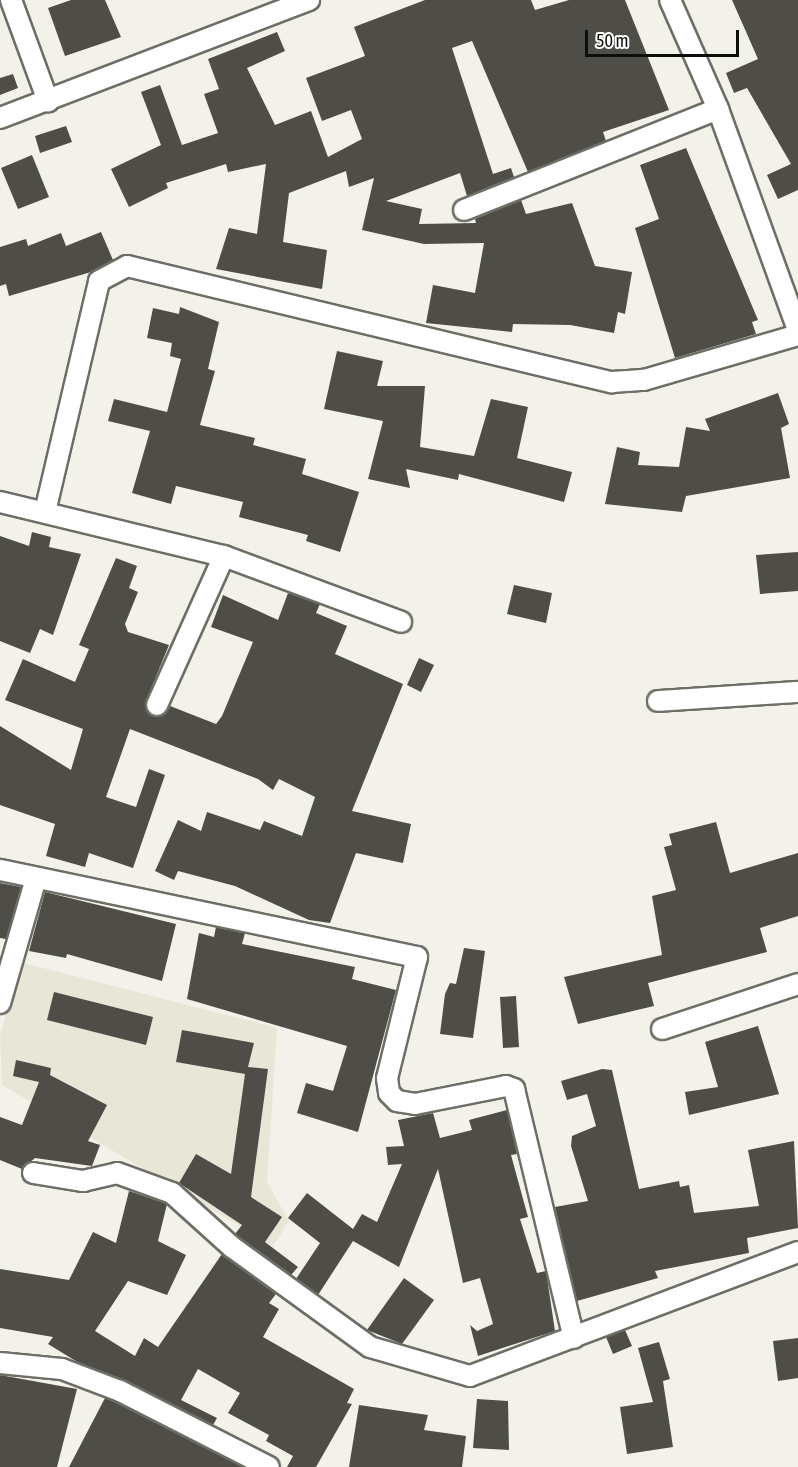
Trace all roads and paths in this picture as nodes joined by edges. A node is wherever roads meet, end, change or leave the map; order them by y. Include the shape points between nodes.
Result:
1 (11, 0) edge
2 (309, 0) edge
3 (670, 0) edge
4 (48, 101) junction
5 (718, 109) junction
6 (0, 118) edge
7 (464, 210) dead end
8 (798, 330) edge
9 (798, 335) edge
10 (0, 502) edge
11 (45, 512) junction
12 (224, 556) junction
13 (401, 622) dead end
14 (798, 692) edge
15 (658, 701) dead end
16 (157, 705) dead end
17 (0, 870) edge
18 (36, 878) junction
19 (798, 984) edge
20 (1, 991) edge
21 (662, 1029) dead end
22 (33, 1173) dead end
23 (798, 1252) edge
24 (574, 1338) junction
25 (0, 1363) edge
26 (269, 1467) edge

1 - 4 street
2 - 4 street
3 - 5 street
4 - 6 street
5 - 7 street
5 - 8 street
9 - 11 street via 644,380 612,381 127,266 99,280
10 - 11 street
11 - 12 street
12 - 13 street
12 - 16 street
14 - 15 street
17 - 18 street
18 - 20 street
18 - 24 street via 417,957 387,1078 389,1093 397,1101 416,1104 506,1086 514,1089
19 - 21 street
22 - 24 street via 83,1181 117,1173 172,1194 232,1247 370,1347 413,1363 470,1376
23 - 24 street
25 - 26 street via 62,1369 120,1391

